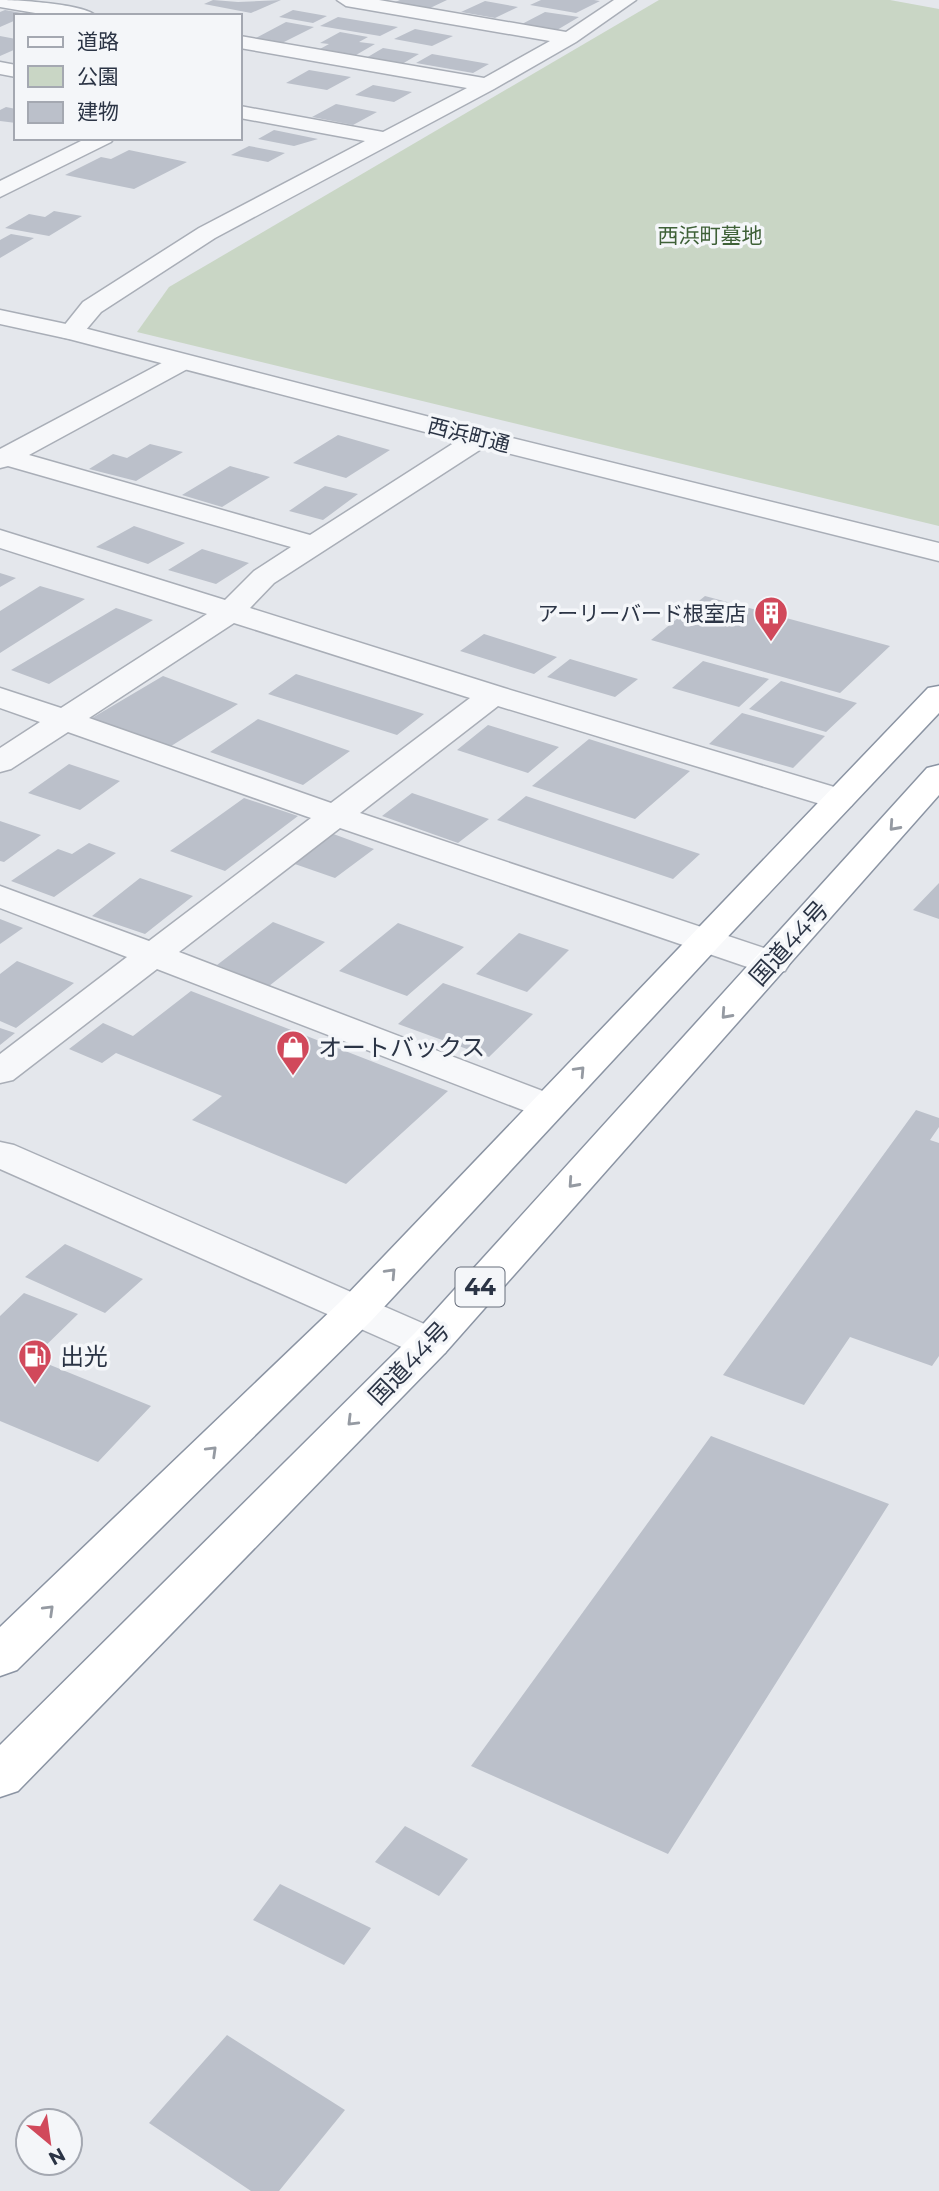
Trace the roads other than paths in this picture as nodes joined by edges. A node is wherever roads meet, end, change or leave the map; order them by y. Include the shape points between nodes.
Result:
1 (346, 0) edge
2 (627, 0) edge
3 (0, 1) edge
4 (104, 5) dead end
5 (78, 14) edge
6 (86, 14) edge
7 (569, 38) junction
8 (242, 42) edge
9 (487, 85) junction
10 (242, 112) edge
11 (383, 138) junction
12 (100, 140) edge
13 (0, 190) edge
14 (0, 317) edge
15 (71, 332) junction
16 (182, 362) junction
17 (480, 438) junction
18 (3, 459) edge
19 (0, 539) edge
20 (314, 545) junction
21 (939, 552) edge
22 (229, 613) junction
23 (493, 695) junction
24 (939, 695) edge
25 (0, 697) edge
26 (66, 719) junction
27 (0, 762) edge
28 (939, 775) edge
29 (839, 799) junction
30 (337, 816) junction
31 (0, 896) edge
32 (705, 939) junction
33 (154, 956) junction
34 (772, 963) junction
35 (0, 1072) edge
36 (547, 1106) junction
37 (0, 1154) edge
38 (356, 1311) junction
39 (430, 1343) junction
40 (0, 1657) edge
41 (0, 1777) edge

1 - 7 street
2 - 7 street
3 - 5 street
4 - 6 street
7 - 9 street
8 - 9 street
9 - 11 street
10 - 11 street
11 - 15 street via 207,233 92,307
12 - 13 street
14 - 15 street, 西浜町通
15 - 16 street, 西浜町通
16 - 17 street, 西浜町通
16 - 18 street
17 - 20 street
17 - 21 street, 西浜町通
18 - 20 street
19 - 22 street
20 - 22 street via 264,577
22 - 23 street
22 - 26 street
23 - 29 street
23 - 30 street
24 - 29 highway
25 - 26 street
26 - 27 street
26 - 30 street
28 -> 34 highway, 国道44号 / 44
29 - 32 highway
30 - 32 street
30 - 33 street
31 - 33 street
32 - 34 street
36 -> 32 highway
33 - 35 street
33 - 36 street
34 -> 39 highway, 国道44号 / 44
38 -> 36 highway
37 - 38 street
38 - 39 street
40 -> 38 highway
39 -> 41 highway, 国道44号 / 44

